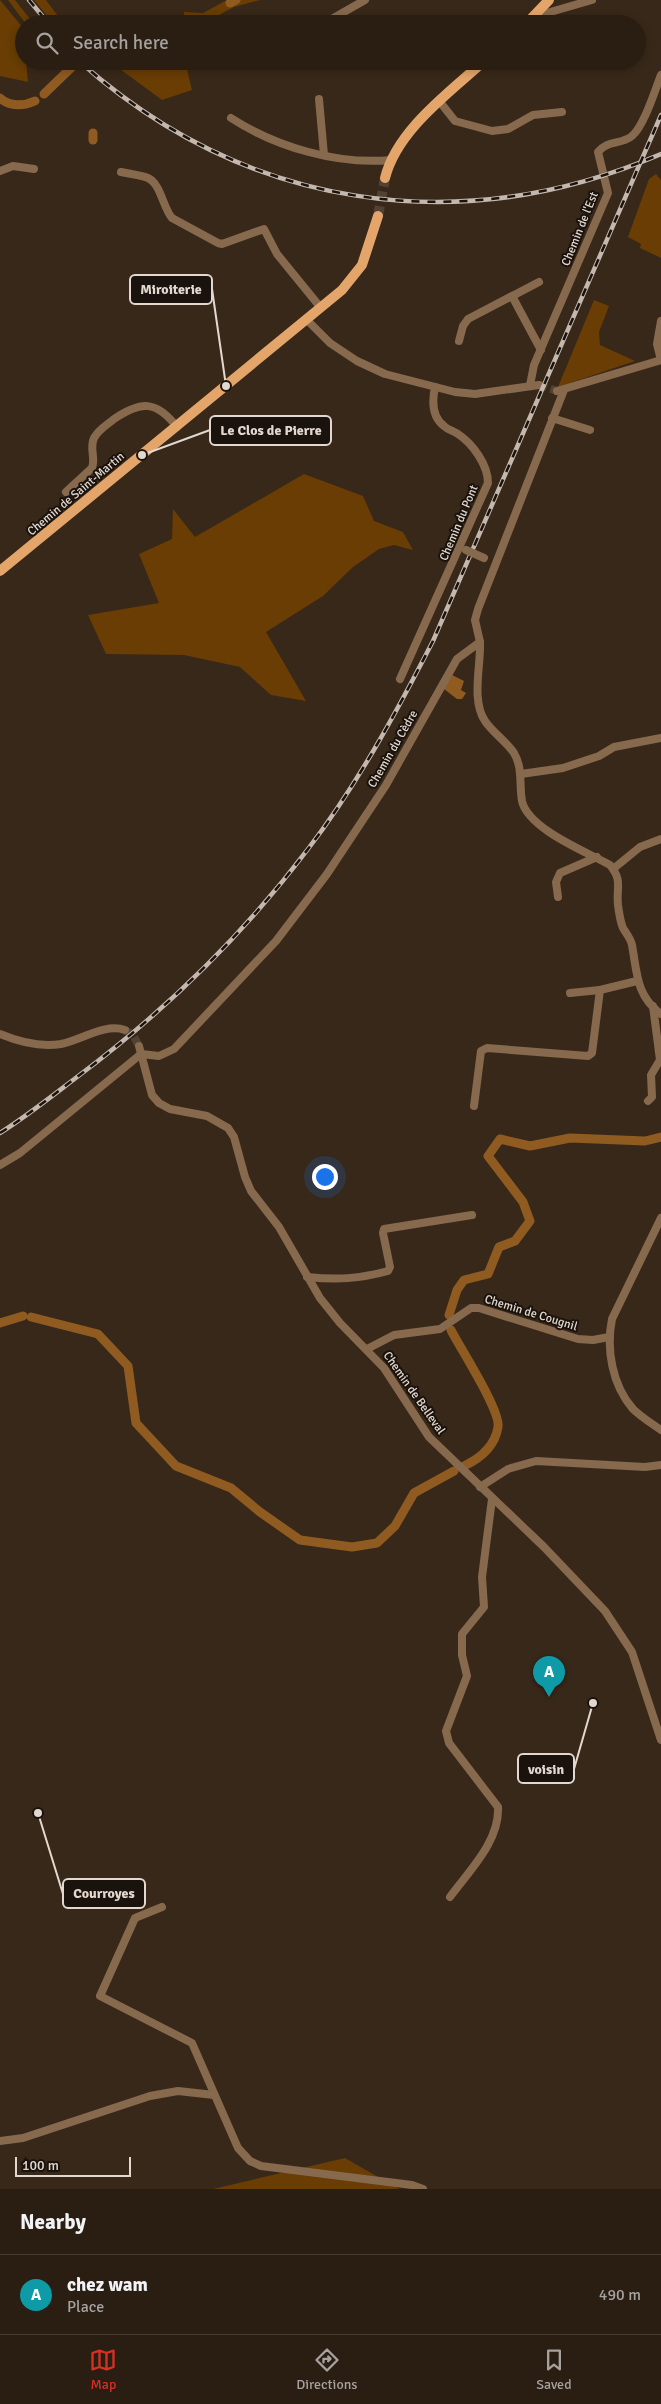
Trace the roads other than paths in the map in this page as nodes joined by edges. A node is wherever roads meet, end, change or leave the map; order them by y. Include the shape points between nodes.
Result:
1 (365, 0) edge
2 (549, 0) edge
3 (592, 0) edge
4 (339, 15) edge
5 (534, 15) edge
6 (545, 15) edge
7 (474, 70) edge
8 (661, 76) edge
9 (318, 99) dead end
10 (440, 102) junction
11 (562, 112) dead end
12 (231, 118) dead end
13 (324, 155) junction
14 (391, 160) junction
15 (34, 169) dead end
16 (0, 171) edge
17 (121, 172) dead end
18 (386, 178) tunnel mouth
19 (378, 216) tunnel mouth
20 (540, 282) dead end
21 (512, 296) junction
22 (321, 308) junction
23 (307, 320) junction
24 (661, 321) edge
25 (459, 341) dead end
26 (541, 350) junction
27 (661, 360) edge
28 (530, 385) junction
29 (540, 385) tunnel mouth
30 (435, 387) junction
31 (552, 418) junction
32 (176, 427) junction
33 (590, 430) dead end
34 (66, 492) dead end
35 (463, 549) junction
36 (495, 563) junction
37 (0, 571) edge
38 (480, 642) junction
39 (400, 679) dead end
40 (661, 738) edge
41 (521, 774) junction
42 (661, 839) edge
43 (597, 858) junction
44 (613, 869) junction
45 (558, 898) dead end
46 (637, 981) junction
47 (600, 990) junction
48 (570, 993) dead end
49 (653, 1006) junction
50 (661, 1014) edge
51 (125, 1030) dead end
52 (0, 1034) edge
53 (140, 1050) junction
54 (648, 1101) dead end
55 (474, 1106) dead end
56 (0, 1165) edge
57 (472, 1215) dead end
58 (661, 1218) edge
59 (307, 1277) junction
60 (609, 1336) junction
61 (367, 1349) junction
62 (661, 1430) edge
63 (661, 1466) edge
64 (480, 1487) junction
65 (492, 1499) junction
66 (657, 1710) edge
67 (661, 1740) edge
68 (450, 1897) dead end
69 (162, 1906) dead end
70 (214, 2095) junction
71 (0, 2141) edge
72 (423, 2189) edge

1 - 4 street
2 - 5 main road
3 - 6 street
7 - 10 main road
8 - 26 street, Chemin de l'Est via 633,135 602,146 598,152 608,193
9 - 13 street
10 - 11 street via 456,121 492,131 508,129 533,116
10 - 14 main road via 406,135
12 - 13 street via 267,137
13 - 14 street
14 - 18 main road
15 - 16 street via 13,166
17 - 22 street via 154,182 172,218 218,243 264,229 277,254
19 - 22 main road, Chemin de Saint-Martin via 368,253 357,274
20 - 21 street
21 - 25 street via 468,319 462,326
21 - 26 street
22 - 23 main road, Chemin de Saint-Martin
23 - 30 street via 330,342 370,368
23 - 32 main road, Chemin de Saint-Martin
24 - 27 street via 657,344
26 - 28 street, Chemin de l'Est
27 - 31 street via 560,390
28 - 29 street
28 - 30 street via 475,394
30 - 35 street, Chemin du Pont via 433,402 437,419 469,444 488,474
31 - 33 street
31 - 36 street
32 - 34 street via 162,411 148,407 131,408 98,432 91,446 92,468
32 - 37 main road, Chemin de Saint-Martin
35 - 36 street, bridge
35 - 39 street, Chemin du Pont
36 - 38 street via 475,620
38 - 41 street via 478,700 482,714 485,722 514,754
38 - 53 street, Chemin du Cèdre via 457,659 386,785 327,874 276,941 174,1049 159,1056
40 - 41 street via 614,747 599,756 563,768
41 - 43 street via 522,802 527,814 539,826
42 - 44 street via 640,847
43 - 44 street
43 - 45 street via 560,873 556,882
44 - 46 street via 620,887 618,903 622,926 632,943
46 - 47 street
46 - 49 street via 644,997
47 - 48 street
47 - 55 street via 590,1055 484,1048 479,1056
49 - 50 street
49 - 54 street via 660,1060 652,1072 652,1097
51 - 52 street via 108,1029 58,1044 31,1043
53 - 56 street via 20,1153
53 - 59 street, Chemin de Belleval via 152,1095 159,1103 170,1109 207,1116 228,1128 234,1137 251,1191 279,1227
57 - 59 street via 384,1229 388,1271 336,1280
58 - 60 street via 612,1319
59 - 61 street, Chemin de Belleval via 330,1311
60 - 61 street, Chemin de Cougnil via 578,1339 471,1308 440,1329 394,1335
60 - 62 street via 613,1368 626,1398 639,1415
61 - 64 street, Chemin de Belleval via 393,1380 429,1437
63 - 64 street via 536,1461 508,1469
64 - 65 street, Chemin de Belleval
65 - 66 street, Chemin de Belleval via 544,1547 605,1611 632,1652
65 - 68 street via 482,1577 484,1607 462,1634 467,1676 446,1731 449,1743 498,1807 499,1820 486,1848
66 - 67 street, Chemin de Belleval
69 - 70 street via 135,1918 100,1996 192,2043
70 - 71 street via 178,2091 150,2096 23,2138
70 - 72 street via 238,2148 250,2161 261,2166

